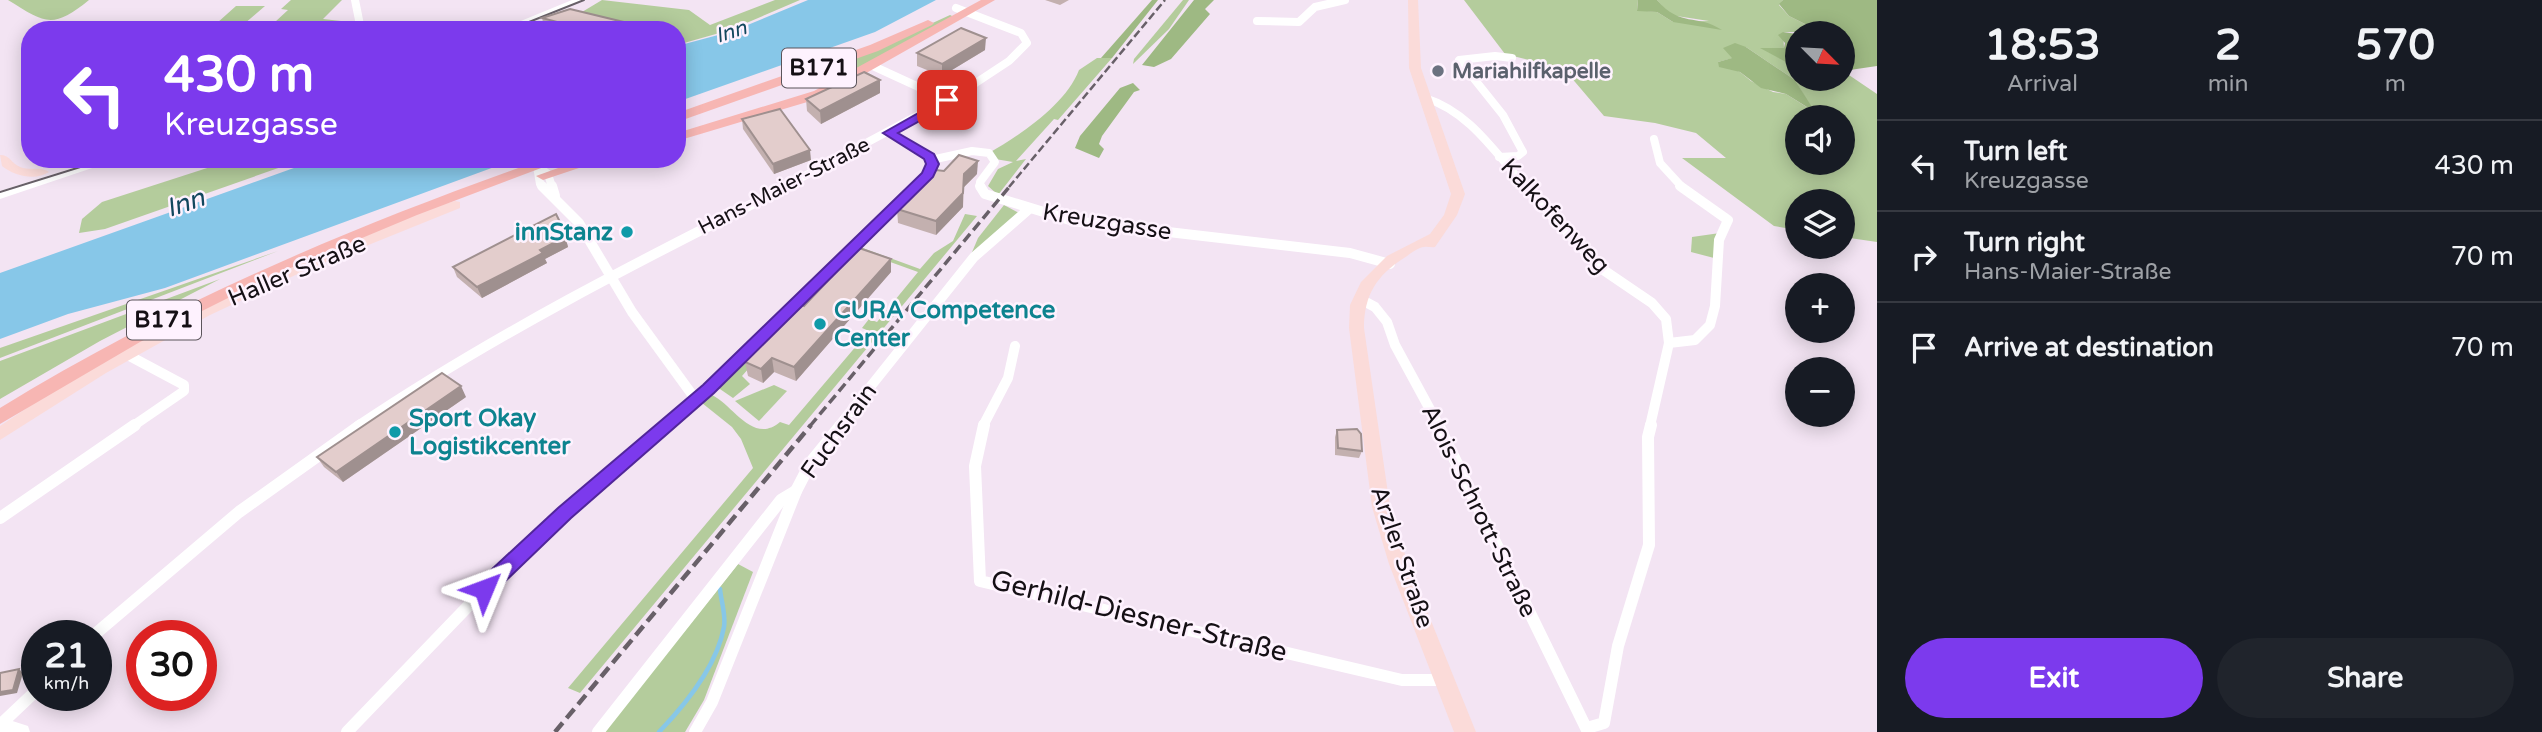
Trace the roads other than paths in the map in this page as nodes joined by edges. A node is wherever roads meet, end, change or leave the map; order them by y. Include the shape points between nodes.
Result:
1 (355, 0) edge
2 (989, 0) edge
3 (1345, 0) edge
4 (1413, 0) edge
5 (594, 1) edge
6 (576, 3) edge
7 (965, 7) edge
8 (359, 21) edge
9 (528, 21) edge
10 (541, 21) edge
11 (1257, 21) dead end
12 (1512, 58) dead end
13 (873, 66) junction
14 (1426, 98) junction
15 (947, 100) junction
16 (686, 127) edge
17 (686, 128) edge
18 (889, 133) junction
19 (1654, 139) dead end
20 (1, 157) edge
21 (1499, 157) junction
22 (932, 160) junction
23 (56, 168) edge
24 (86, 168) edge
25 (547, 168) edge
26 (562, 168) edge
27 (43, 172) junction
28 (541, 173) junction
29 (0, 185) edge
30 (0, 198) edge
31 (426, 205) junction
32 (455, 205) junction
33 (1024, 207) junction
34 (283, 264) junction
35 (1390, 264) junction
36 (609, 276) junction
37 (1360, 299) junction
38 (1669, 343) junction
39 (1015, 346) dead end
40 (124, 354) junction
41 (696, 400) junction
42 (0, 403) edge
43 (0, 417) edge
44 (0, 434) edge
45 (796, 491) junction
46 (0, 518) edge
47 (111, 620) edge
48 (1448, 680) junction
49 (21, 706) edge
50 (0, 726) edge
51 (1587, 730) edge
52 (21, 732) edge
53 (347, 732) edge
54 (598, 732) edge
55 (695, 732) edge
56 (1465, 732) edge

1 - 8 street
2 - 7 main road, B171
3 - 11 street via 1315,7 1297,23
4 - 14 main road via 1413,51
5 - 6 street
6 - 9 street
6 - 10 street
7 - 13 main road, B171
7 - 15 street, Hans-Maier-Straße via 1021,33 1027,43
7 - 16 main road, B171
12 - 21 street via 1459,60 1485,90 1523,152
13 - 15 street
13 - 17 main road, B171 via 793,104
14 - 21 street, Kalkofenweg via 1461,114
14 - 35 main road via 1458,194 1450,219 1429,246
15 - 18 street, Hans-Maier-Straße
18 - 22 street
18 - 36 street, Hans-Maier-Straße
19 - 38 street via 1653,155 1661,168 1728,220 1719,240 1710,325 1695,340
20 - 27 main road via 17,172
21 - 38 street, Kalkofenweg via 1602,269 1652,303 1666,319
22 - 33 street, Kreuzgasse via 972,150 989,153 994,164 979,185 990,197
22 - 41 street via 928,175
23 - 27 street
24 - 30 street
25 - 28 main road, Haller Straße / B171
26 - 28 main road, Haller Straße / B171
27 - 29 street
28 - 31 main road, Haller Straße / B171
28 - 32 main road, Haller Straße / B171
28 - 36 street via 542,188 579,223
31 - 34 main road, Haller Straße / B171
31 - 42 main road via 334,235 221,283 116,336
32 - 34 main road, Haller Straße / B171
32 - 40 main road, Haller Straße / B171 via 279,276
33 - 35 street, Kreuzgasse via 1073,221 1350,253
33 - 45 street, Fuchsrain via 974,257 811,462
34 - 43 main road, Haller Straße / B171 via 148,328
35 - 37 main road via 1367,284
36 - 41 street
36 - 47 street, Hans-Maier-Straße via 444,371 342,438 201,542
37 - 48 main road, Arzler Straße via 1356,318 1381,507 1413,601
37 - 51 street, Alois-Schrott-Straße via 1375,307 1387,322
38 - 51 street via 1648,437 1648,549 1618,646 1604,723
39 - 48 street, Gerhild-Diesner-Straße via 1008,378 984,424 975,466 980,581 1402,680
40 - 44 main road, Haller Straße / B171
40 - 46 street via 184,385 178,396
41 - 53 street via 500,573
45 - 54 street via 781,500
45 - 55 street, Fuchsrain via 712,702
48 - 56 main road, Arzler Straße
49 - 50 street
50 - 52 street

